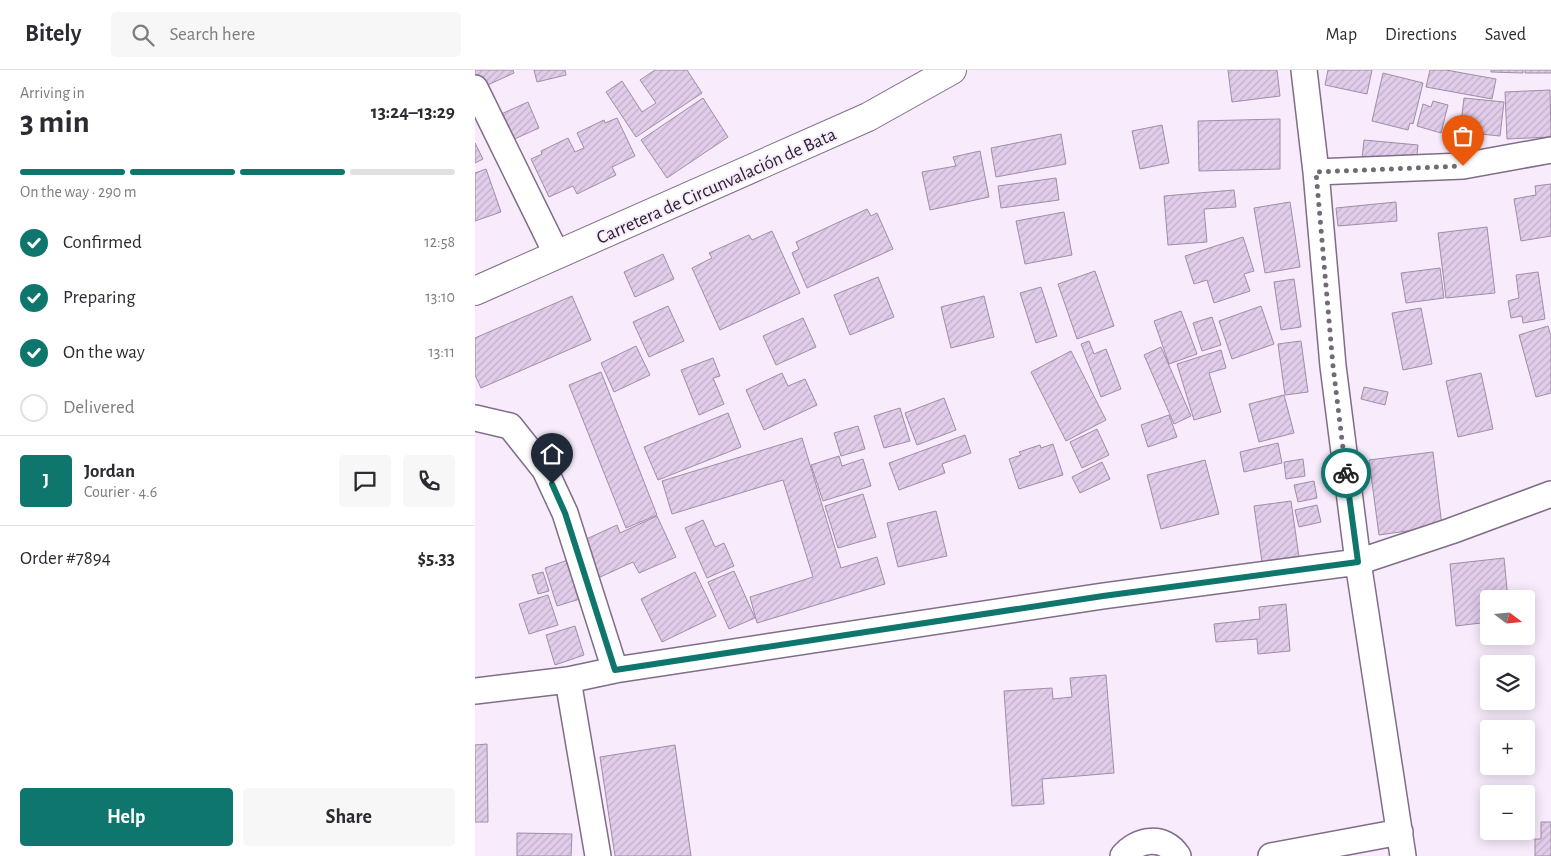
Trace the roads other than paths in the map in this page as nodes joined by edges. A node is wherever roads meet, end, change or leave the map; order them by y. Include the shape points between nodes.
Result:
1 (952, 70) edge
2 (1304, 70) edge
3 (475, 88) edge
4 (1551, 150) edge
5 (1316, 172) junction
6 (557, 255) junction
7 (475, 292) edge
8 (475, 418) edge
9 (1551, 494) edge
10 (1358, 562) junction
11 (615, 670) junction
12 (568, 680) junction
13 (475, 691) edge
14 (1402, 844) edge
15 (598, 856) edge
16 (1123, 856) edge
17 (1177, 856) edge
18 (1271, 856) edge

1 - 6 main road, Carretera de Circunvalación de Bata via 868,117
2 - 5 street
3 - 6 street
4 - 5 street via 1463,166
5 - 10 street via 1333,366
6 - 7 main road, Carretera de Circunvalación de Bata
8 - 11 street via 510,426 545,470 565,513
9 - 10 street via 1451,532
10 - 11 street via 1103,596
10 - 14 street
11 - 12 street
12 - 13 street
12 - 15 street
14 - 18 street
16 - 17 street via 1129,849 1148,841 1168,846

